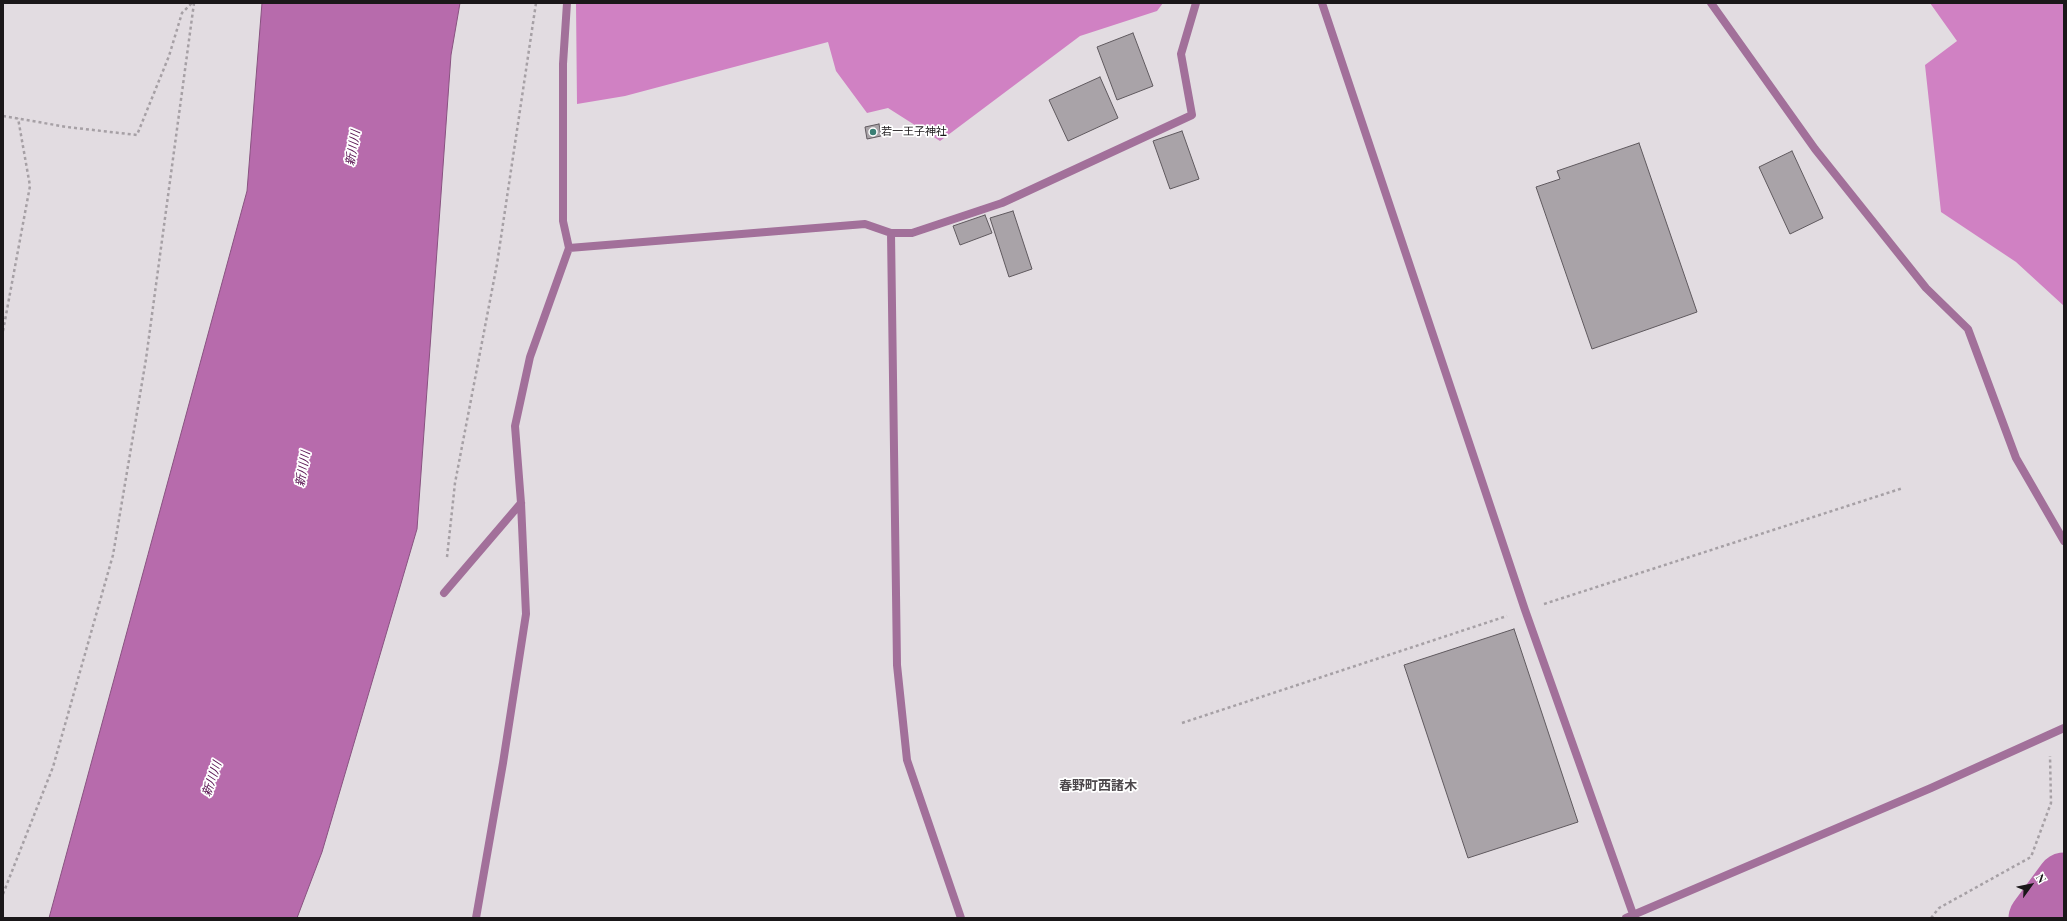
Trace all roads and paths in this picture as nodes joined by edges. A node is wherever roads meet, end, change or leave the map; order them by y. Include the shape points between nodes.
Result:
1 (193, 3) edge
2 (536, 3) edge
3 (567, 3) edge
4 (1196, 3) edge
5 (1322, 3) edge
6 (1711, 3) edge
7 (3, 116) edge
8 (18, 118) junction
9 (891, 233) junction
10 (569, 248) junction
11 (3, 331) edge
12 (1903, 488) dead end
13 (521, 503) junction
14 (2064, 541) edge
15 (444, 593) joint
16 (1525, 610) junction
17 (1182, 724) dead end
18 (2064, 728) edge
19 (2049, 736) junction
20 (3, 894) edge
21 (1629, 916) edge
22 (476, 918) edge
23 (961, 918) edge
24 (1931, 918) edge

1 - 8 path via 182,13 169,56 137,135
1 - 20 path via 146,359 113,555 53,767
2 - 15 path via 497,264 455,483
3 - 10 street via 563,64 563,221
4 - 9 street via 1181,54 1192,115 1002,203 912,233
5 - 16 street
6 - 14 street via 1815,149 1926,288 1968,329 2016,458
7 - 8 path
8 - 11 path via 30,186
9 - 10 street via 865,224
9 - 23 street via 897,644 907,760
10 - 13 street via 530,356 515,426
12 - 16 path
13 - 15 street
13 - 22 street via 526,614
16 - 17 path
16 - 21 street
18 - 19 street
19 - 21 street
19 - 24 path via 2051,803 2031,857 1939,908

